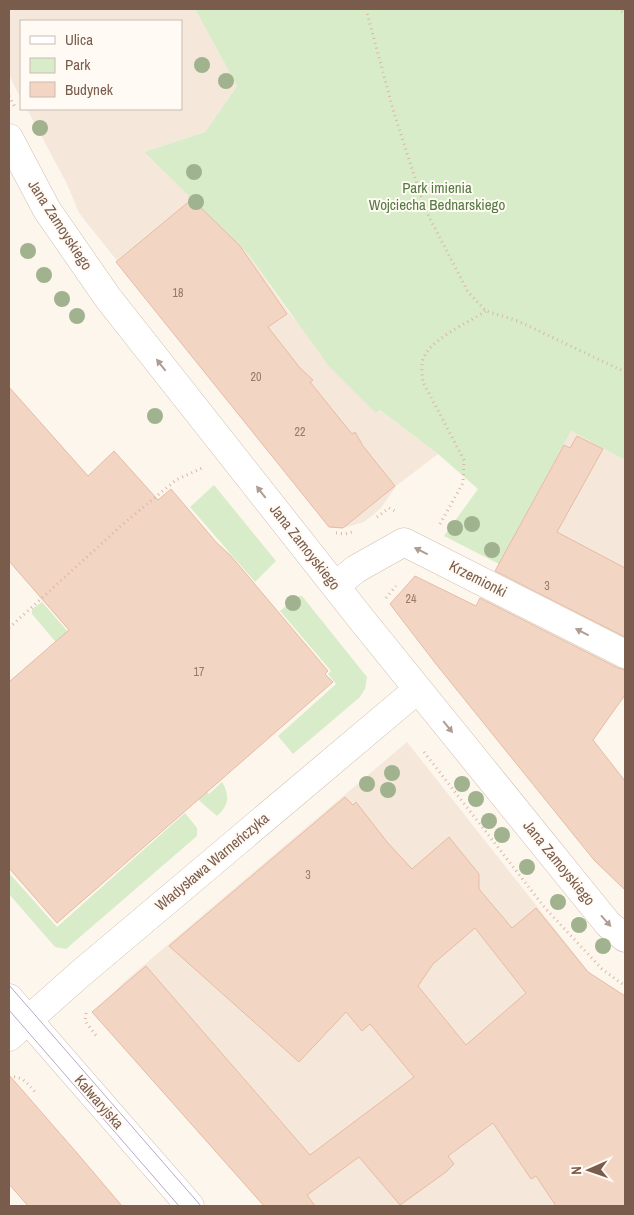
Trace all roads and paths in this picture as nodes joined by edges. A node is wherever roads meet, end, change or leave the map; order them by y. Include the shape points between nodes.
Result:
1 (366, 9) edge
2 (617, 9) edge
3 (625, 13) edge
4 (9, 138) edge
5 (486, 311) junction
6 (625, 372) edge
7 (210, 465) dead end
8 (436, 532) dead end
9 (397, 584) dead end
10 (335, 586) junction
11 (382, 603) dead end
12 (9, 628) edge
13 (625, 654) edge
14 (418, 689) junction
15 (418, 744) dead end
16 (625, 938) edge
17 (625, 986) edge
18 (9, 998) edge
19 (87, 1011) dead end
20 (18, 1028) edge
21 (98, 1038) dead end
22 (9, 1076) edge
23 (36, 1093) dead end
24 (190, 1206) edge

1 - 5 path via 394,113 425,209 468,292
2 - 3 path
10 -> 4 street, Jana Zamoyskiego via 108,298 47,210
5 - 6 path via 518,321
5 - 8 path via 438,342 424,356 423,382 464,460 463,483
7 - 12 path via 176,480
9 - 11 path
13 -> 10 street, Krzemionki via 404,542 356,569
10 - 14 street, Jana Zamoyskiego
14 -> 16 street, Jana Zamoyskiego via 608,924
14 - 20 street, Władysława Warneńczyka
15 - 17 path via 545,908 602,969
18 - 20 street, Kalwaryjska
19 - 21 path via 85,1021
20 - 24 street, Kalwaryjska
22 - 23 path via 18,1076

